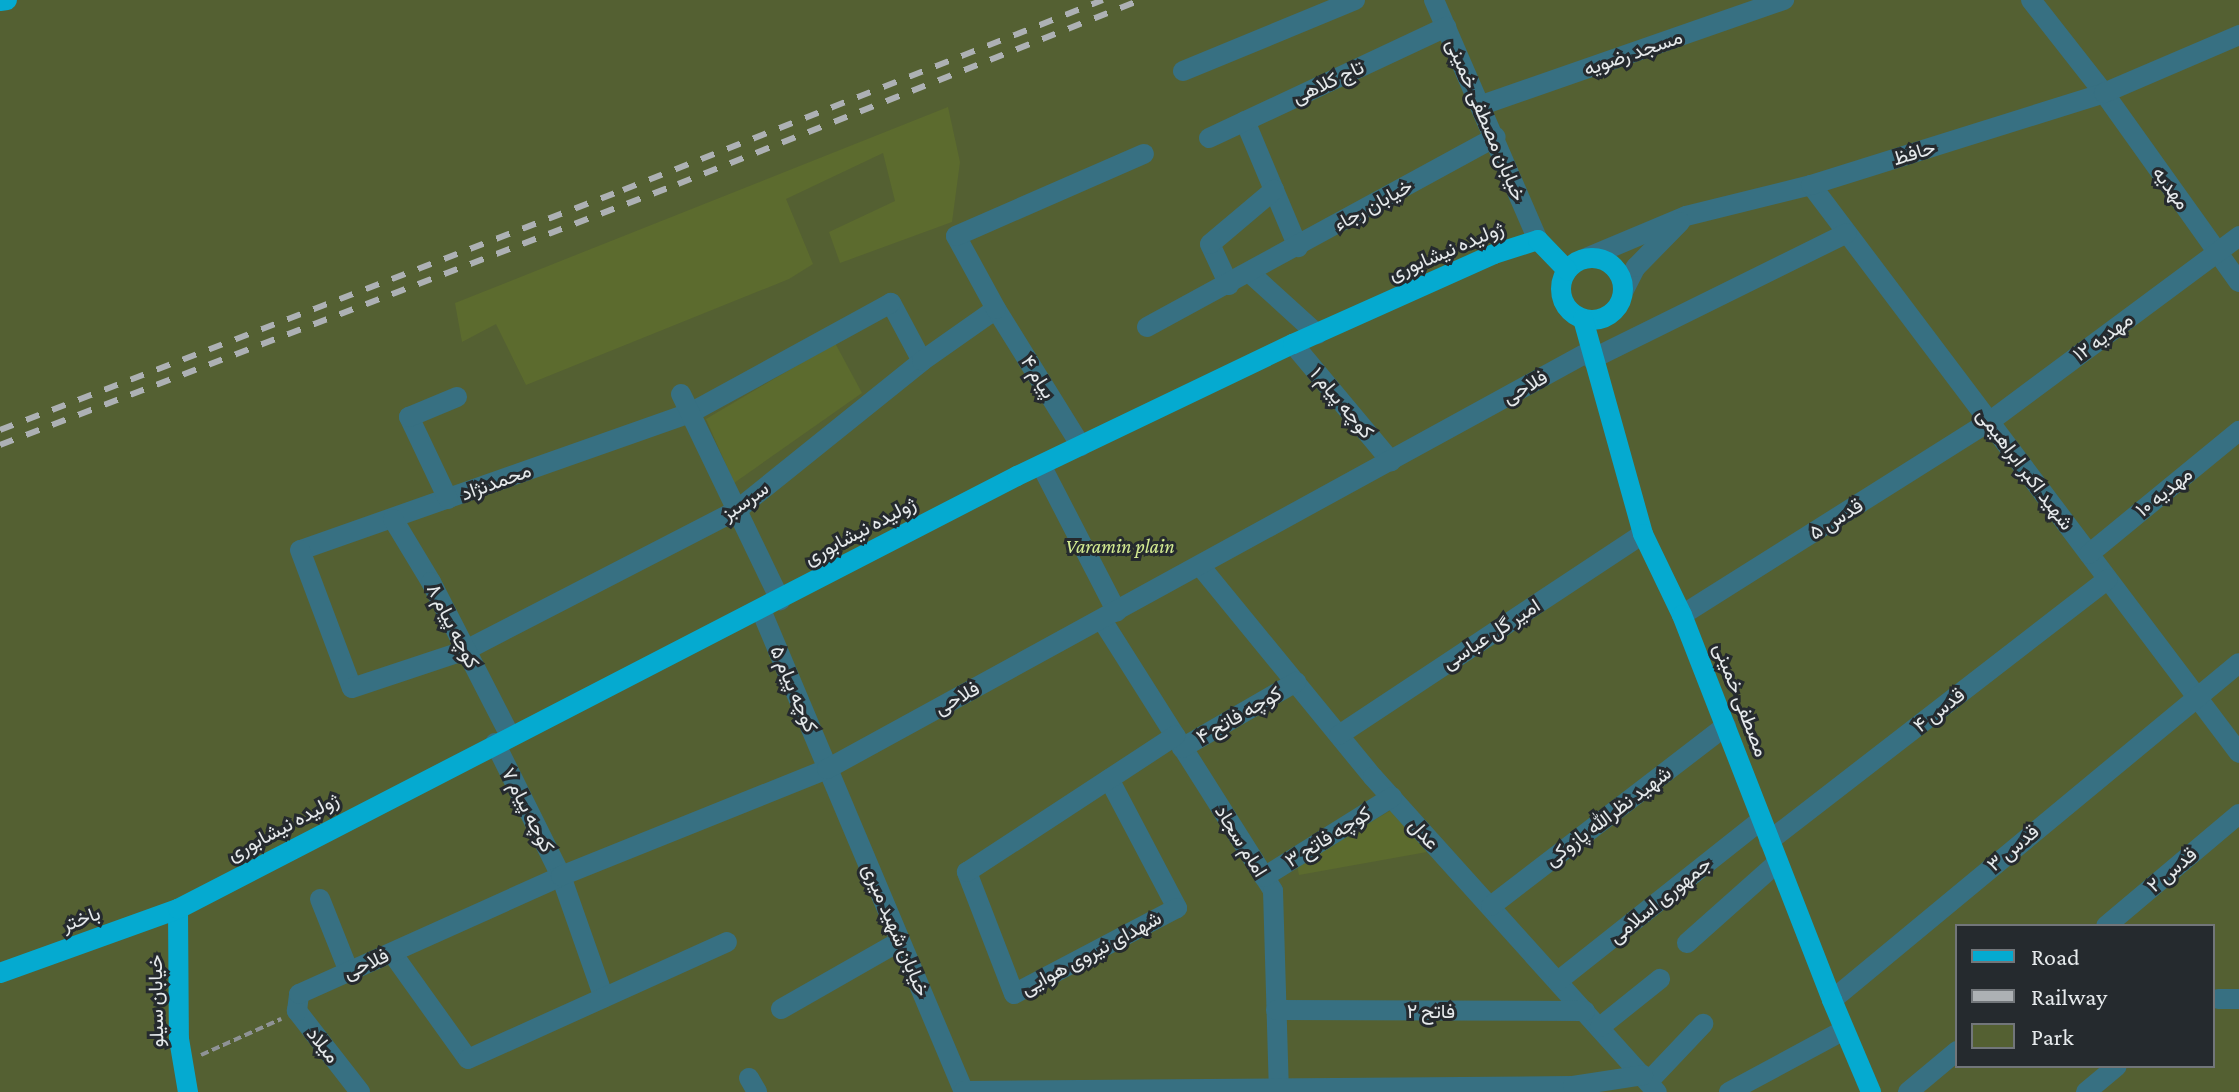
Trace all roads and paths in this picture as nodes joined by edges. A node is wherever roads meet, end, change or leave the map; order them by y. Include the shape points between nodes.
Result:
1 (7, 0) edge
2 (1355, 0) edge
3 (1434, 0) edge
4 (1784, 0) edge
5 (2031, 0) edge
6 (0, 1) edge
7 (1446, 27) junction
8 (2239, 35) edge
9 (1183, 71) dead end
10 (2104, 93) junction
11 (1482, 105) junction
12 (1245, 121) junction
13 (1496, 137) junction
14 (1209, 138) dead end
15 (1144, 154) dead end
16 (1811, 185) junction
17 (1274, 190) junction
18 (1686, 216) junction
19 (1847, 233) junction
20 (2239, 236) edge
21 (1538, 240) junction
22 (1298, 247) junction
23 (2218, 252) junction
24 (1586, 258) junction
25 (1567, 270) junction
26 (1250, 273) junction
27 (2239, 282) edge
28 (1229, 285) junction
29 (1623, 292) junction
30 (996, 309) junction
31 (1583, 319) junction
32 (1147, 327) dead end
33 (1317, 334) junction
34 (1293, 344) junction
35 (1591, 355) junction
36 (922, 361) junction
37 (681, 394) dead end
38 (457, 397) dead end
39 (690, 413) junction
40 (1989, 422) junction
41 (2239, 431) edge
42 (1081, 446) junction
43 (1391, 461) junction
44 (1041, 465) junction
45 (448, 499) junction
46 (737, 510) junction
47 (393, 519) junction
48 (1643, 534) junction
49 (300, 550) joint
50 (2089, 554) junction
51 (1201, 567) junction
52 (2108, 579) junction
53 (780, 600) junction
54 (761, 610) junction
55 (1682, 615) junction
56 (1109, 616) junction
57 (466, 650) junction
58 (2239, 663) edge
59 (1296, 682) junction
60 (2195, 696) junction
61 (1726, 726) junction
62 (1339, 735) junction
63 (502, 739) junction
64 (1178, 742) junction
65 (2239, 753) edge
66 (827, 769) junction
67 (1109, 779) junction
68 (1392, 797) junction
69 (2239, 814) edge
70 (1761, 820) junction
71 (1769, 841) junction
72 (1778, 862) junction
73 (561, 876) junction
74 (1264, 877) junction
75 (320, 899) dead end
76 (1491, 906) junction
77 (178, 909) junction
78 (2108, 924) edge
79 (900, 941) junction
80 (727, 942) dead end
81 (1687, 943) dead end
82 (392, 953) junction
83 (349, 972) junction
84 (0, 973) edge
85 (1660, 979) dead end
86 (1558, 981) junction
87 (604, 998) junction
88 (2218, 999) dead end
89 (2239, 999) edge
90 (1832, 1000) junction
91 (298, 1003) junction
92 (781, 1009) dead end
93 (1276, 1010) junction
94 (1585, 1011) junction
95 (1703, 1024) dead end
96 (1600, 1027) junction
97 (1844, 1030) junction
98 (1955, 1053) edge
99 (183, 1064) junction
100 (2115, 1068) edge
101 (1650, 1083) edge
102 (1279, 1090) edge
103 (188, 1092) edge
104 (360, 1092) edge
105 (964, 1092) edge
106 (1729, 1092) edge
107 (1871, 1092) edge
108 (1908, 1092) edge
109 (2086, 1092) edge

1 - 6 main road
2 - 9 street
3 - 7 street, خیابان مصطفی خمینی
4 - 11 street, مسجد رضویه
5 - 10 street, مهدیه
7 - 11 street, خیابان مصطفی خمینی
7 - 12 street, تاج کلاهی
8 - 10 street, حافظ
10 - 16 street, حافظ
10 - 23 street, مهدیه
11 - 13 street, خیابان مصطفی خمینی
12 - 14 street, تاج کلاهی
12 - 17 street
13 - 21 street, خیابان مصطفی خمینی
13 - 22 street, خیابان رجاء
15 - 30 street, پیام ۴ via 956,236
16 - 18 street, حافظ
16 - 19 street, شهید اکبر ابراهیمی
17 - 22 street
17 - 28 street via 1210,244
18 - 24 street, حافظ
18 - 29 street via 1636,267
19 - 35 street, فلاحی
19 - 40 street, شهید اکبر ابراهیمی
20 - 23 street, مهدیه ۱۲
21 - 25 main road
21 - 33 main road, ژولیده نیشابوری via 1494,254
22 - 26 street, خیابان رجاء
23 - 27 street, مهدیه
23 - 40 street, مهدیه ۱۲
24 - 25 main road
24 - 29 main road via 1613,266
25 - 31 main road via 1562,299
26 - 28 street, خیابان رجاء
26 - 33 street
28 - 32 street, خیابان رجاء
29 - 31 main road via 1613,312 1594,321
30 - 36 street, سرسبز
30 - 42 street, پیام ۴
31 - 35 main road, مصطفی خمینی
33 - 34 main road, ژولیده نیشابوری
34 - 42 main road, ژولیده نیشابوری
34 - 43 street, کوچه پیام ۱
35 - 43 street, فلاحی
35 - 48 main road, مصطفی خمینی
36 - 39 street, محمدنژاد via 891,303
36 - 46 street, سرسبز
37 - 39 street
38 - 45 street via 409,417
39 - 45 street, محمدنژاد
39 - 46 street
40 - 50 street, شهید اکبر ابراهیمی
40 - 55 street, قدس ۵
41 - 50 street, مهدیه ۱۰
42 - 44 main road, ژولیده نیشابوری
43 - 51 street, فلاحی
44 - 53 main road, ژولیده نیشابوری
44 - 56 street, امام سجاد
45 - 47 street, محمدنژاد
46 - 53 street
46 - 57 street, سرسبز
47 - 49 street, محمدنژاد
47 - 57 street, کوچه پیام ۸
48 - 55 main road, مصطفی خمینی
48 - 62 street, امیر گل عباسی
49 - 57 street, سرسبز via 352,688
50 - 52 street, شهید اکبر ابراهیمی
51 - 56 street, فلاحی
51 - 59 street, عدل
52 - 60 street, شهید اکبر ابراهیمی
52 - 71 street, قدس ۴
53 - 54 main road, ژولیده نیشابوری
54 - 63 main road, ژولیده نیشابوری
54 - 66 street, کوچه پیام ۵
55 - 61 main road, مصطفی خمینی
56 - 64 street, امام سجاد
56 - 66 street, فلاحی
57 - 63 street, کوچه پیام ۸
58 - 60 street, قدس ۳
59 - 62 street, عدل
59 - 64 street, کوچه فاتح ۴
60 - 65 street, شهید اکبر ابراهیمی
60 - 90 street, قدس ۳
61 - 70 main road, مصطفی خمینی
61 - 76 street, شهید نظرالله پازوکی
62 - 68 street, عدل
63 - 73 street, کوچه پیام ۷
63 - 77 main road, ژولیده نیشابوری
64 - 67 street, شهدای نیروی هوایی
64 - 74 street, امام سجاد
66 - 73 street, فلاحی
66 - 79 street, خیابان شهید میری
67 - 67 street, شهدای نیروی هوایی via 967,872 1014,994 1177,908
68 - 74 street, کوچه فاتح ۳
68 - 76 street, عدل
69 - 78 street, قدس ۲
70 - 71 main road, مصطفی خمینی
70 - 86 street, جمهوری اسلامی
71 - 72 main road, مصطفی خمینی
72 - 81 street
72 - 90 main road, مصطفی خمینی
73 - 82 street, فلاحی
73 - 87 street, کوچه پیام ۷
74 - 93 street, امام سجاد via 1273,891
75 - 83 street
76 - 86 street, عدل
77 - 84 main road, باختر
77 - 99 main road, خیابان سیلو
79 - 92 street
79 - 105 street, خیابان شهید میری
80 - 87 street
82 - 83 street, فلاحی
82 - 87 street via 468,1059
83 - 91 street, فلاحی
85 - 96 street
86 - 94 street, عدل
88 - 89 street
90 - 97 main road, مصطفی خمینی
91 - 99 path
91 - 104 street, میلاد
93 - 94 street, فاتح ۲
93 - 102 street, امام سجاد
94 - 96 street, عدل
95 - 101 street
96 - 101 street, عدل
97 - 106 street
97 - 107 main road, مصطفی خمینی
98 - 108 street
99 - 103 main road, خیابان سیلو
100 - 109 street
101 - 102 street
102 - 105 street

